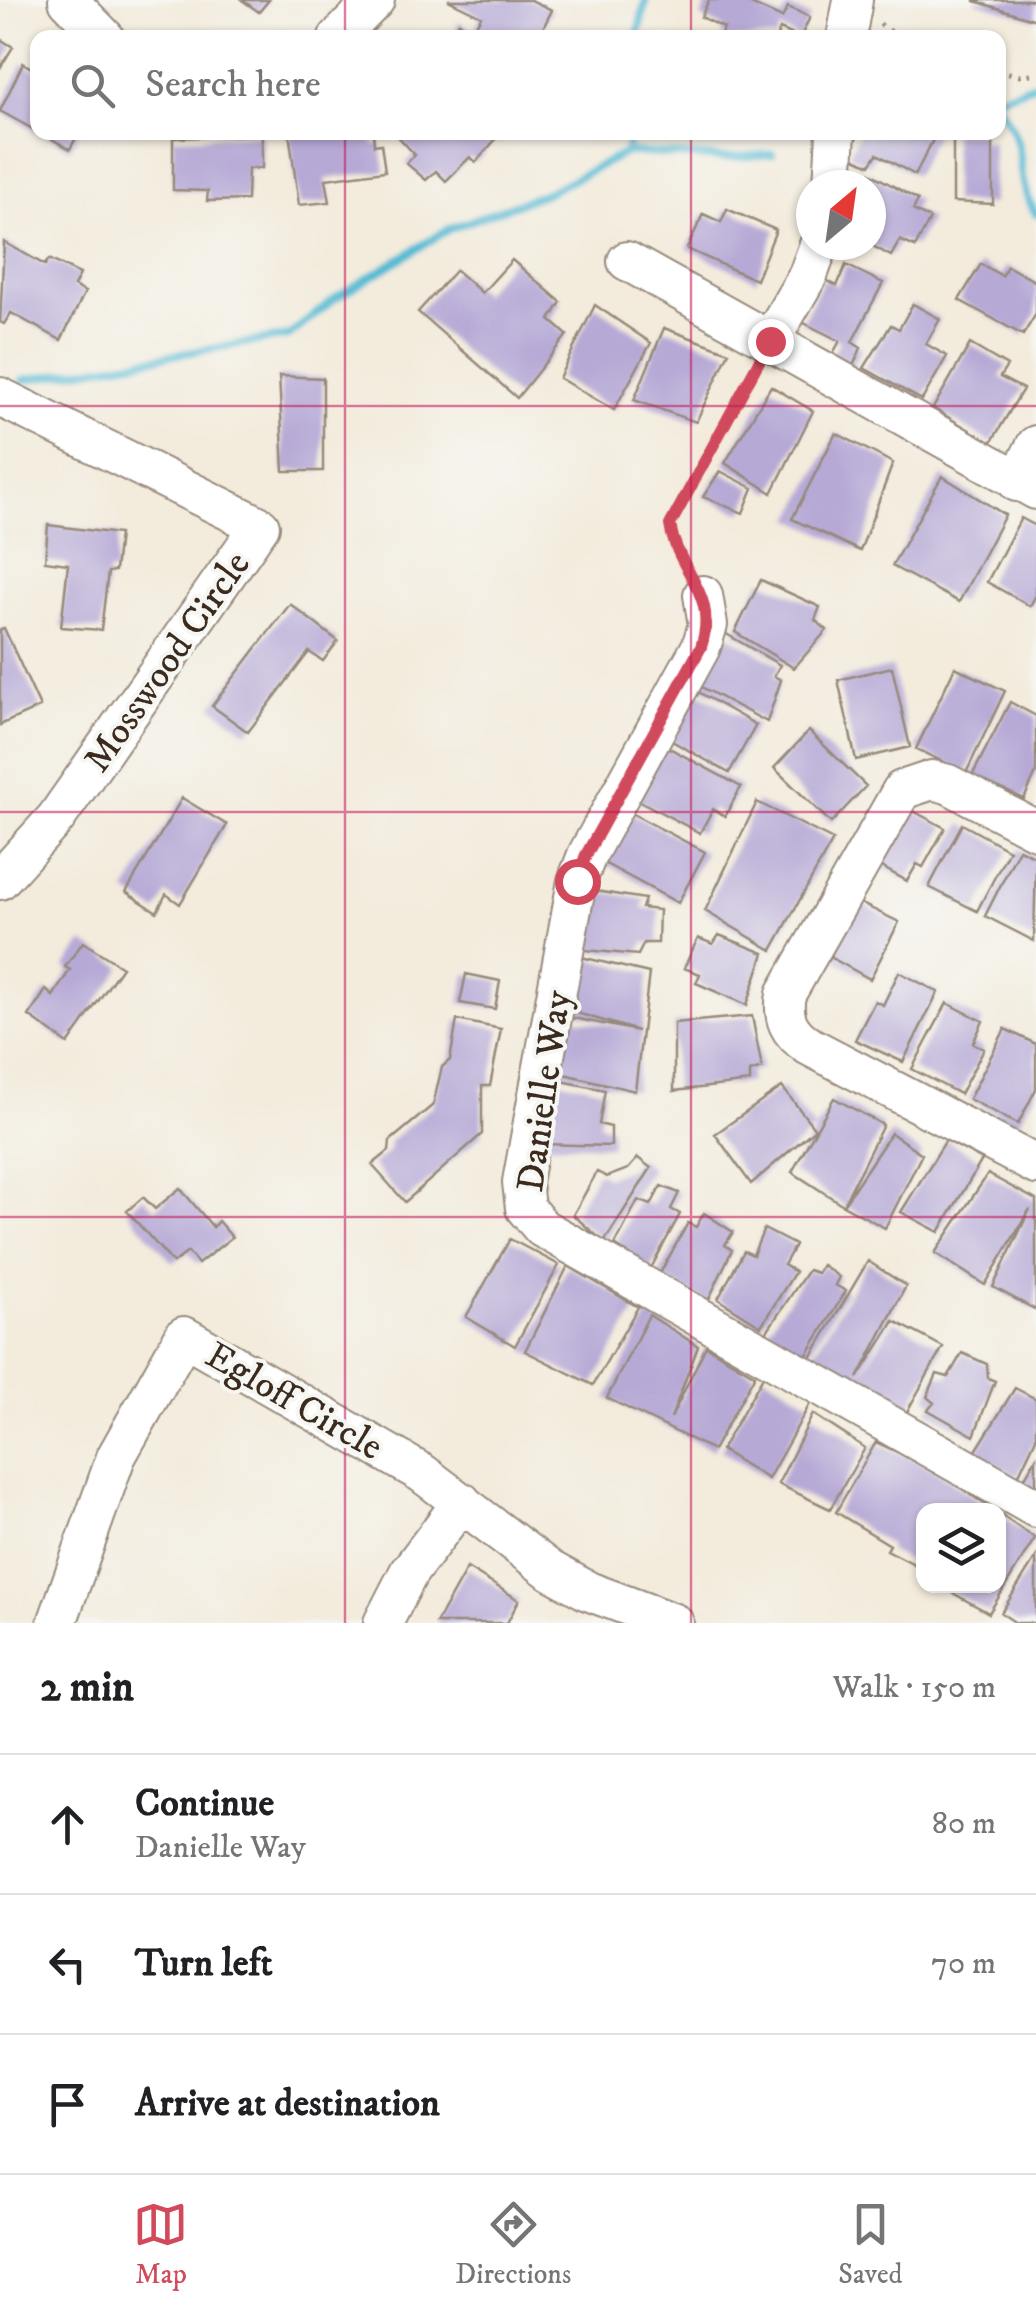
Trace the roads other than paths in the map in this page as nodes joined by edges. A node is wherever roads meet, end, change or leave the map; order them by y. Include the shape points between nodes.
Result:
1 (68, 0) edge
2 (374, 0) edge
3 (853, 0) edge
4 (98, 30) edge
5 (346, 30) edge
6 (847, 30) edge
7 (836, 140) edge
8 (835, 170) edge
9 (814, 260) edge
10 (627, 261) dead end
11 (770, 341) junction
12 (0, 397) edge
13 (1036, 446) edge
14 (1026, 486) edge
15 (703, 595) road end
16 (1036, 830) edge
17 (0, 880) edge
18 (1036, 1165) edge
19 (462, 1502) junction
20 (1036, 1508) edge
21 (58, 1623) edge
22 (383, 1623) edge
23 (674, 1623) edge

1 - 4 street
2 - 5 street
3 - 6 street
7 - 8 street
9 - 11 street
10 - 11 street
11 - 14 street
12 - 17 street, Mosswood Circle via 260,526 56,818
13 - 14 street
15 - 20 street, Danielle Way via 708,625 701,647 577,881 522,1182 524,1208 542,1228
16 - 18 street via 948,784 932,780 902,790 786,994 784,1010 796,1037
19 - 21 street, Egloff Circle via 422,1472 184,1336 116,1456
19 - 22 street via 409,1572
19 - 23 street, Egloff Circle via 550,1570

